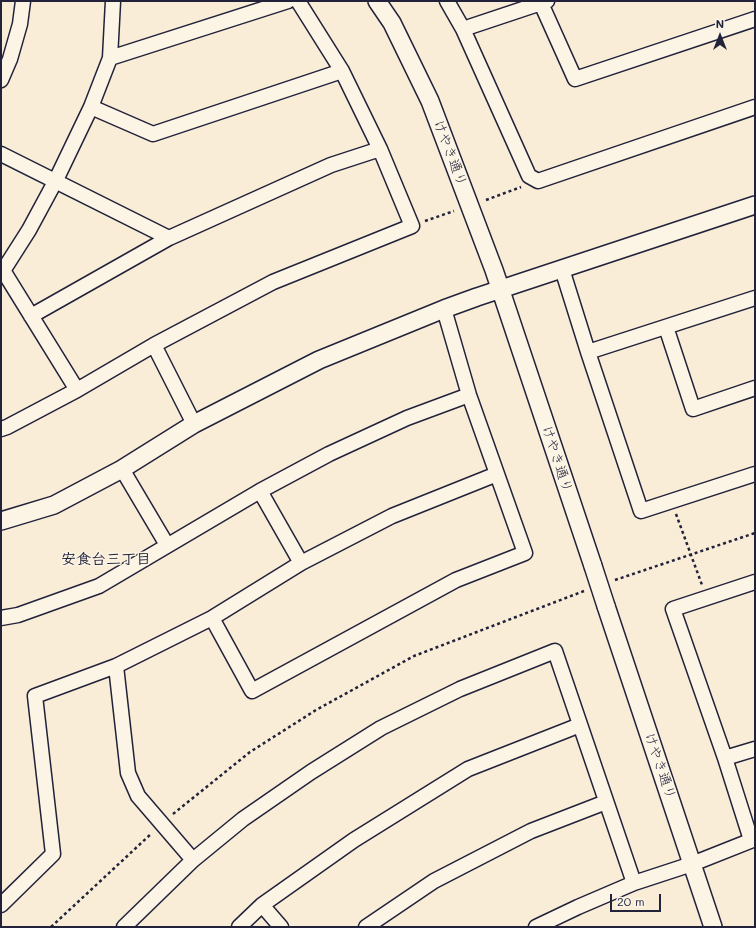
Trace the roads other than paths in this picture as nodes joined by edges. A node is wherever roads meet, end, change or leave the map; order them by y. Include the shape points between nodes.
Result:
1 (23, 1) edge
2 (113, 1) edge
3 (288, 1) edge
4 (298, 1) edge
5 (377, 1) edge
6 (447, 1) edge
7 (543, 2) edge
8 (755, 19) edge
9 (463, 29) junction
10 (110, 58) junction
11 (342, 71) junction
12 (1, 80) edge
13 (91, 107) junction
14 (755, 107) edge
15 (380, 149) junction
16 (1, 154) edge
17 (56, 180) junction
18 (755, 204) edge
19 (169, 238) junction
20 (562, 270) junction
21 (2, 273) edge
22 (500, 289) junction
23 (755, 298) edge
24 (444, 309) junction
25 (31, 316) junction
26 (666, 327) junction
27 (154, 345) junction
28 (588, 352) junction
29 (755, 388) edge
30 (77, 390) junction
31 (469, 395) junction
32 (194, 424) junction
33 (1, 429) edge
34 (122, 469) junction
35 (497, 474) junction
36 (755, 474) edge
37 (260, 491) junction
38 (1, 521) edge
39 (167, 545) junction
40 (301, 562) junction
41 (755, 582) edge
42 (1, 618) edge
43 (212, 618) junction
44 (116, 666) junction
45 (580, 725) junction
46 (755, 749) edge
47 (725, 758) junction
48 (606, 802) junction
49 (753, 840) edge
50 (193, 860) junction
51 (692, 864) junction
52 (634, 883) junction
53 (1, 905) edge
54 (262, 905) junction
55 (124, 927) edge
56 (239, 927) edge
57 (281, 927) edge
58 (366, 927) edge
59 (536, 927) edge
60 (713, 927) edge

1 - 12 street via 20,24
2 - 10 street
3 - 10 street
4 - 11 street
5 - 22 street, けやき通り via 392,23 430,101
6 - 9 street
7 - 8 street via 575,79
7 - 9 street
9 - 14 street via 529,176 538,181
10 - 13 street
11 - 13 street via 153,134
11 - 15 street
13 - 17 street
15 - 19 street via 331,165
15 - 27 street via 412,226 273,282
16 - 17 street
17 - 19 street
17 - 21 street
18 - 20 street
19 - 25 street
20 - 22 street
20 - 28 street
21 - 25 street
22 - 24 street
22 - 51 street, けやき通り, bridge
23 - 26 street
24 - 31 street
24 - 32 street via 319,360
25 - 30 street
26 - 28 street
26 - 29 street via 693,409
27 - 30 street
27 - 32 street
28 - 36 street via 641,511
30 - 33 street
31 - 35 street
31 - 37 street via 407,418
32 - 34 street
34 - 38 street via 54,505
34 - 39 street
35 - 40 street via 392,516
35 - 43 street via 525,553 456,580 252,690
37 - 39 street
37 - 40 street
39 - 42 street via 99,586 18,615
40 - 43 street
41 - 47 street via 674,609
43 - 44 street
44 - 50 street via 128,773 138,796
44 - 53 street via 35,696 53,854
45 - 48 street
45 - 50 street via 555,652 460,689 381,728 243,818
45 - 54 street via 468,769 354,840
46 - 47 street
47 - 49 street
48 - 52 street
48 - 58 street via 531,831 434,881
49 - 51 street
50 - 55 street
51 - 52 street
51 - 60 street, けやき通り
52 - 59 street
54 - 56 street
54 - 57 street

